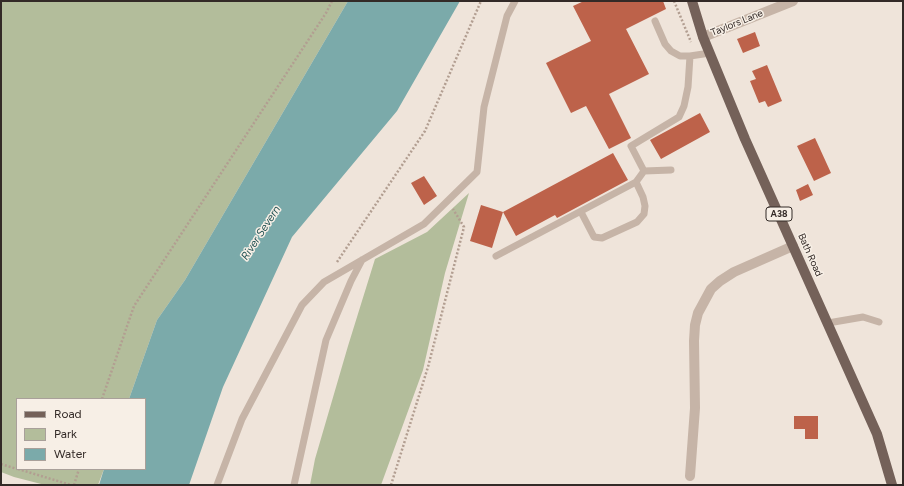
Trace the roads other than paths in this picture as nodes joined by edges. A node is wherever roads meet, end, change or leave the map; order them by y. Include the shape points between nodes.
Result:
1 (515, 1) edge
2 (692, 1) edge
3 (793, 1) edge
4 (655, 21) dead end
5 (703, 37) junction
6 (710, 54) junction
7 (693, 56) junction
8 (671, 170) dead end
9 (644, 171) junction
10 (636, 182) junction
11 (581, 212) junction
12 (793, 246) junction
13 (496, 256) dead end
14 (362, 260) junction
15 (879, 322) dead end
16 (828, 324) junction
17 (690, 476) dead end
18 (217, 485) edge
19 (294, 485) edge
20 (892, 485) edge

1 - 14 lane via 507,16 484,107 477,172 424,224
2 - 5 main road, A38
3 - 5 street, Taylors Lane
4 - 7 lane via 671,51 680,56
5 - 6 main road, Bath Road / A38
6 - 7 lane
6 - 12 main road, Bath Road / A38
7 - 9 lane via 684,106 679,117 631,146
8 - 9 lane
9 - 10 lane
10 - 11 lane
10 - 11 lane via 645,206 644,214 638,222 602,238 594,237
11 - 13 lane
12 - 16 main road, Bath Road / A38
12 - 17 street via 752,263 720,281 711,289 698,313 694,341 695,408
14 - 18 lane via 324,282 302,305 242,419
14 - 19 lane via 326,340
15 - 16 lane via 863,317
16 - 20 main road, Bath Road / A38 via 877,434

